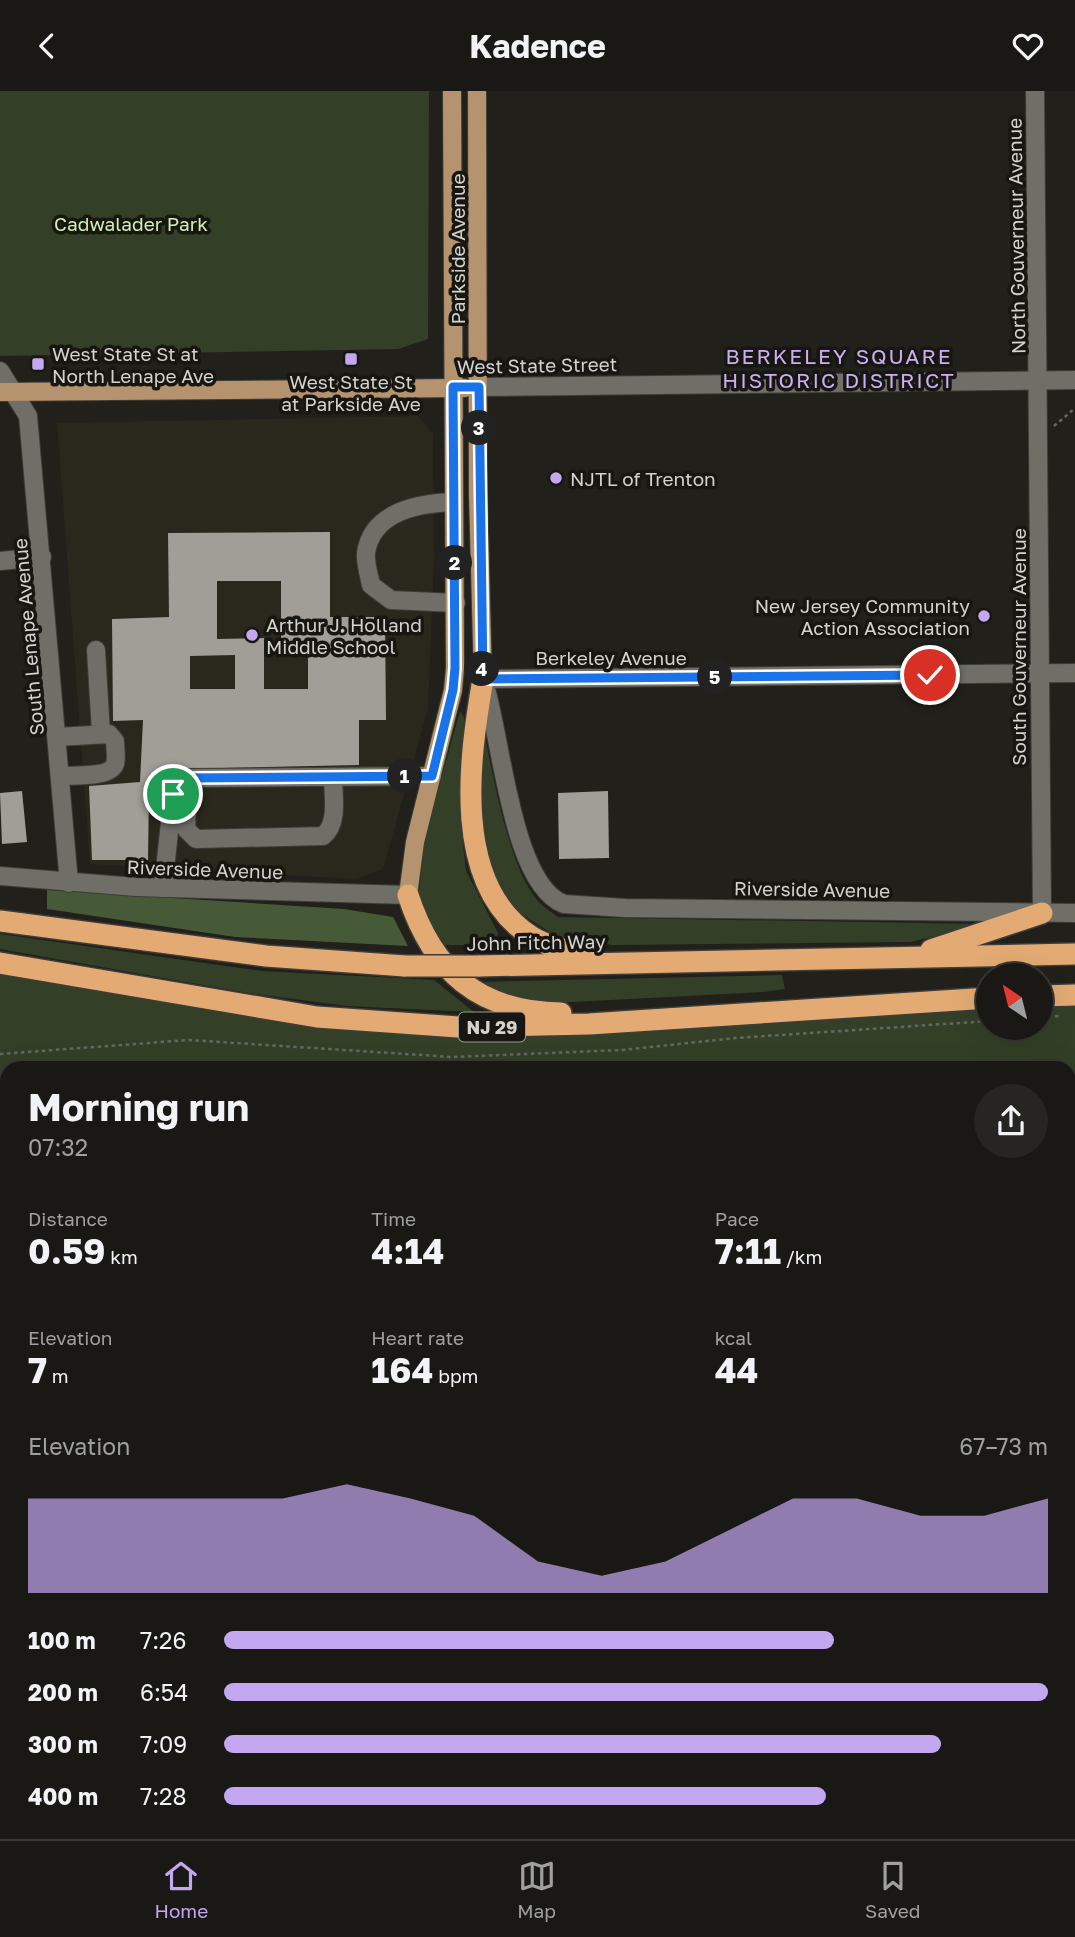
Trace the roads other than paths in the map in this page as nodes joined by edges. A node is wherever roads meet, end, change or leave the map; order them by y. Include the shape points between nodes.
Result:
1 (452, 91) edge
2 (477, 91) edge
3 (1035, 91) edge
4 (0, 371) edge
5 (1075, 380) edge
6 (1038, 381) junction
7 (453, 387) junction
8 (479, 387) junction
9 (7, 391) edge
10 (454, 502) junction
11 (42, 558) junction
12 (0, 561) edge
13 (456, 603) junction
14 (96, 650) dead end
15 (1075, 673) edge
16 (1039, 674) junction
17 (483, 679) junction
18 (101, 733) junction
19 (57, 737) junction
20 (61, 776) junction
21 (334, 776) junction
22 (432, 776) junction
23 (171, 806) junction
24 (0, 876) edge
25 (69, 883) junction
26 (163, 888) junction
27 (408, 895) junction
28 (550, 898) joint
29 (1075, 912) edge
30 (1042, 913) junction
31 (0, 921) edge
32 (1075, 954) edge
33 (906, 958) junction
34 (0, 963) edge
35 (622, 963) junction
36 (1075, 995) edge
37 (1054, 996) edge
38 (976, 999) edge
39 (723, 1015) junction

1 - 7 main road, Parkside Avenue
2 - 8 main road, Parkside Avenue
3 - 6 street, North Gouverneur Avenue
4 - 9 street, South Lenape Avenue
5 - 6 street, West State Street
6 - 8 street, West State Street
6 - 16 street, South Gouverneur Avenue
7 - 8 main road, West State Street
7 - 9 main road, West State Street
7 - 10 main road, Parkside Avenue
8 - 17 main road, Parkside Avenue
9 - 11 street, South Lenape Avenue via 28,416
10 - 13 main road, Parkside Avenue
10 - 13 street via 395,513 378,527 366,554 371,585 391,600
11 - 12 street
11 - 19 street, South Lenape Avenue
13 - 22 main road, Parkside Avenue via 453,690
14 - 18 street
15 - 16 street, Berkeley Avenue
16 - 17 street, Berkeley Avenue
16 - 30 street, South Gouverneur Avenue
17 - 28 street, Parkside Avenue via 514,818 533,874
17 - 35 highway via 473,733 472,783 474,833 485,884 507,916 533,938
18 - 19 street
18 - 20 street via 115,741 114,764 102,773
19 - 20 street, South Lenape Avenue
20 - 25 street, South Lenape Avenue
21 - 22 street
21 - 23 street via 184,778 176,784
21 - 23 street via 332,821 323,836 196,839 186,829 187,806
22 - 27 main road, Parkside Avenue via 415,842
23 - 26 street
24 - 25 street, Riverside Avenue
25 - 26 street, Riverside Avenue
26 - 27 street, Riverside Avenue
27 - 39 highway via 430,947 458,981 502,1005 547,1013
28 - 30 street, Riverside Avenue via 564,904 625,908
29 - 30 street, Riverside Avenue
30 - 33 highway
31 - 35 highway, John Fitch Way, bridge via 266,956 405,966
32 - 33 highway, John Fitch Way
33 - 35 highway, John Fitch Way
34 - 39 highway, NJ 29 via 228,1004 388,1024 589,1024
36 - 37 highway
38 - 39 highway, NJ 29

